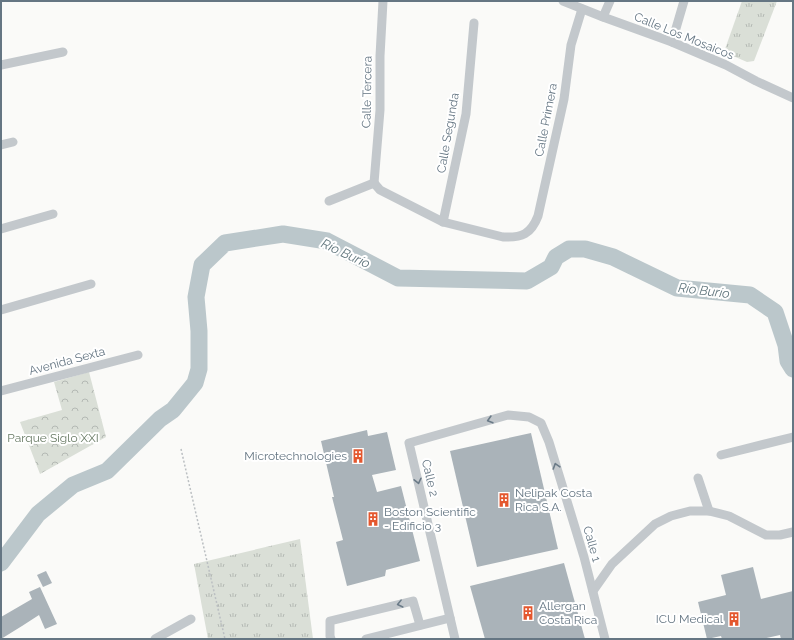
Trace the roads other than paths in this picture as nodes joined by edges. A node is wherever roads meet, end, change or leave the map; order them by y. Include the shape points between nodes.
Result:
1 (382, 1) edge
2 (563, 1) edge
3 (610, 1) edge
4 (684, 1) edge
5 (582, 9) junction
6 (603, 17) junction
7 (474, 23) dead end
8 (672, 42) junction
9 (62, 52) dead end
10 (1, 65) edge
11 (793, 98) edge
12 (13, 142) dead end
13 (1, 145) edge
14 (374, 183) junction
15 (329, 201) dead end
16 (53, 214) dead end
17 (443, 222) junction
18 (1, 229) edge
19 (91, 284) dead end
20 (1, 310) edge
21 (138, 355) dead end
22 (1, 391) edge
23 (528, 417) joint
24 (793, 437) edge
25 (721, 455) dead end
26 (698, 478) dead end
27 (709, 512) junction
28 (793, 532) edge
29 (593, 591) junction
30 (450, 618) junction
31 (191, 620) dead end
32 (420, 625) junction
33 (155, 639) edge
34 (331, 639) edge
35 (366, 639) edge
36 (455, 639) edge
37 (605, 639) edge

1 - 14 street, Calle Tercera via 380,110
2 - 5 street, Calle Los Mosaicos
3 - 6 street
4 - 8 street
5 - 6 street, Calle Los Mosaicos
5 - 17 street, Calle Primera via 571,45 564,99 538,216 532,229 519,236 503,237
6 - 8 street, Calle Los Mosaicos
7 - 17 street, Calle Segunda via 466,114
8 - 11 street, Calle Los Mosaicos
9 - 10 street
12 - 13 street
14 - 15 street
14 - 17 street via 380,190
16 - 18 street
19 - 20 street
21 - 22 street, Avenida Sexta
29 -> 23 street, Calle 1 via 549,442 541,423
23 -> 30 street, Calle 2 via 508,415 409,443
24 - 25 street
26 - 27 street
27 - 28 street via 729,516 766,535
27 - 29 street via 690,511 654,524 612,564
29 - 37 street, Calle 1
30 - 32 street
30 - 36 street, Calle 2
31 - 33 street
32 -> 34 street via 413,601 330,621
32 - 35 street

